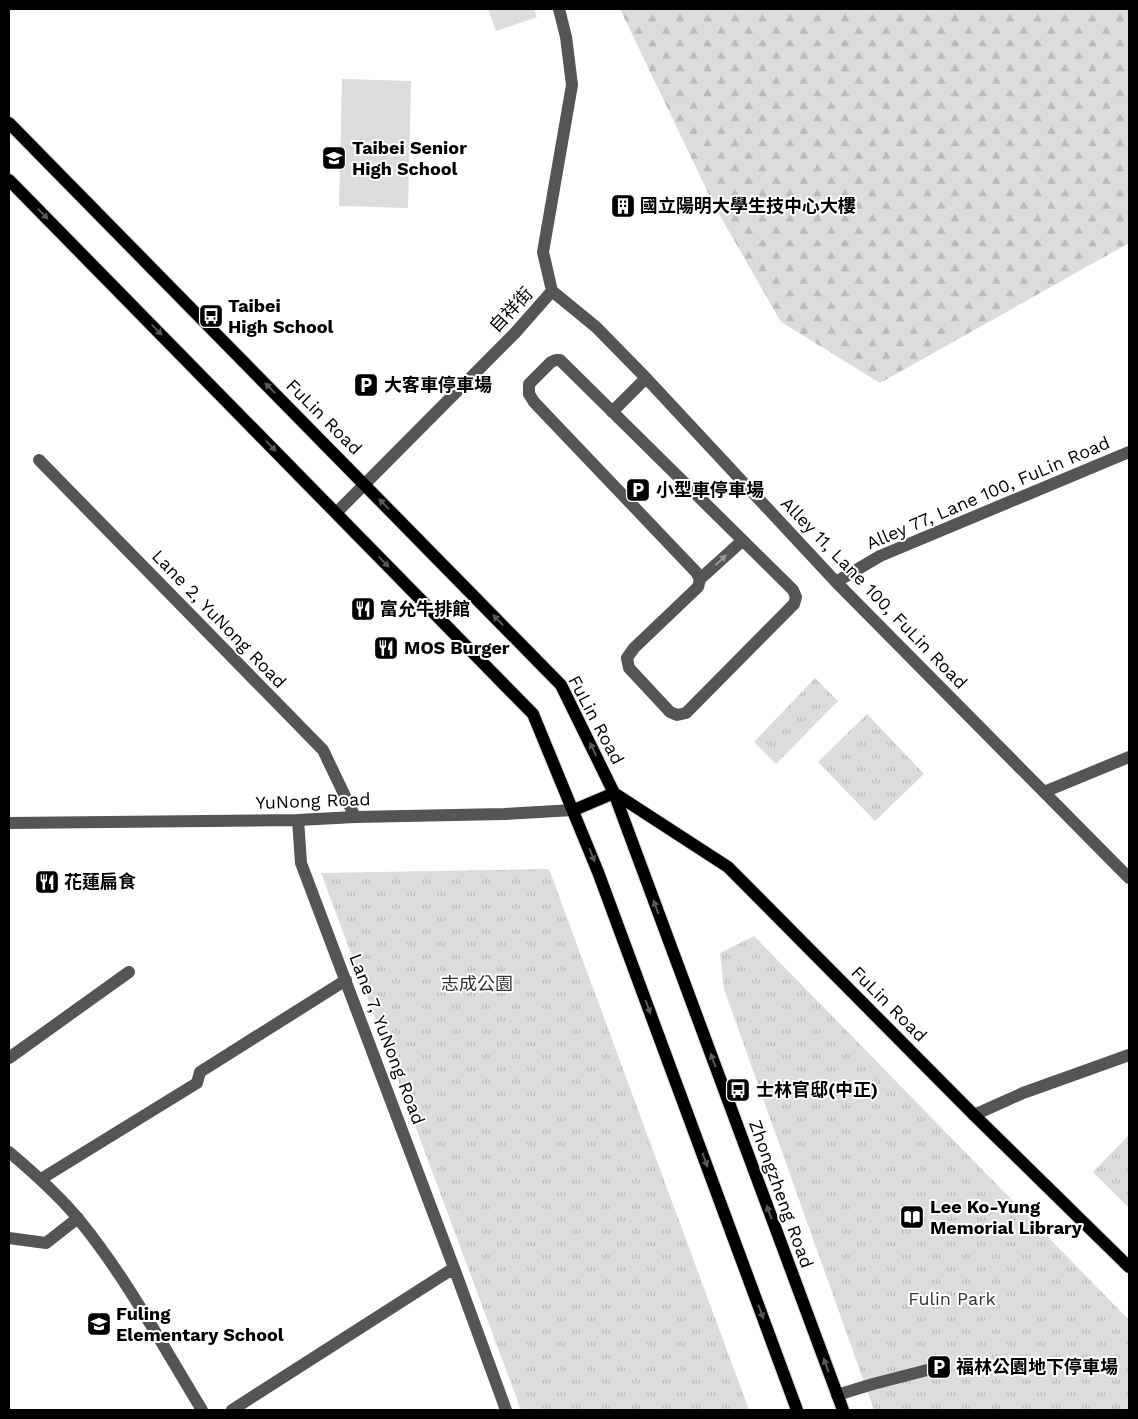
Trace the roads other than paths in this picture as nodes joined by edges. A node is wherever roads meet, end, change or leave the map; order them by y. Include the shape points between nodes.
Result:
1 (559, 9) edge
2 (9, 123) edge
3 (9, 180) edge
4 (552, 291) junction
5 (646, 378) junction
6 (612, 412) junction
7 (1129, 452) edge
8 (38, 460) dead end
9 (365, 485) junction
10 (336, 513) junction
11 (742, 541) junction
12 (700, 579) junction
13 (836, 582) junction
14 (1129, 757) edge
15 (1044, 792) junction
16 (614, 793) junction
17 (574, 810) junction
18 (355, 817) junction
19 (298, 820) junction
20 (9, 823) edge
21 (1129, 878) edge
22 (129, 972) dead end
23 (346, 980) junction
24 (1129, 1055) edge
25 (9, 1058) edge
26 (974, 1115) junction
27 (9, 1152) edge
28 (42, 1180) junction
29 (78, 1218) junction
30 (9, 1238) edge
31 (1129, 1267) edge
32 (454, 1268) junction
33 (940, 1367) dead end
34 (837, 1396) junction
35 (202, 1410) edge
36 (232, 1410) edge
37 (506, 1410) edge
38 (797, 1410) edge
39 (843, 1410) edge

1 - 4 street, 自祥街 via 572,85 543,252
9 -> 2 main road, FuLin Road
3 -> 10 main road
4 - 5 street, Alley 11, Lane 100, FuLin Road via 596,327
4 - 9 street, 自祥街 via 515,333
5 - 6 street
5 - 13 street, Alley 11, Lane 100, FuLin Road
6 - 11 street
6 - 12 street via 560,360 551,362 529,384 529,394 534,402
7 - 13 street, Alley 77, Lane 100, FuLin Road via 880,556
8 - 18 street, Lane 2, YuNong Road via 323,750
9 - 10 street, 自祥街
16 -> 9 main road, FuLin Road via 561,685
10 -> 17 main road via 533,714
12 -> 11 street
11 - 12 street via 793,590 794,604 686,713 677,715 670,712 629,668 627,658 698,587
13 - 15 street, Alley 11, Lane 100, FuLin Road
14 - 15 street
15 - 21 street, Alley 11, Lane 100, FuLin Road
16 - 17 main road, YuNong Road
16 - 26 main road, FuLin Road via 728,867
34 -> 16 main road, Zhongzheng Road
17 - 18 street, YuNong Road
17 -> 38 main road
18 - 19 street, YuNong Road
19 - 20 street, YuNong Road
19 - 23 street, Lane 7, YuNong Road via 301,863
22 - 25 street
23 - 28 street via 200,1072 197,1083
23 - 32 street, Lane 7, YuNong Road
24 - 26 street via 1023,1093
26 - 31 main road, FuLin Road
27 - 28 street
28 - 29 street
29 - 30 street via 46,1243
29 - 35 street via 125,1282
32 - 36 street
32 - 37 street, Lane 7, YuNong Road
33 - 34 street
34 - 39 main road, Zhongzheng Road

